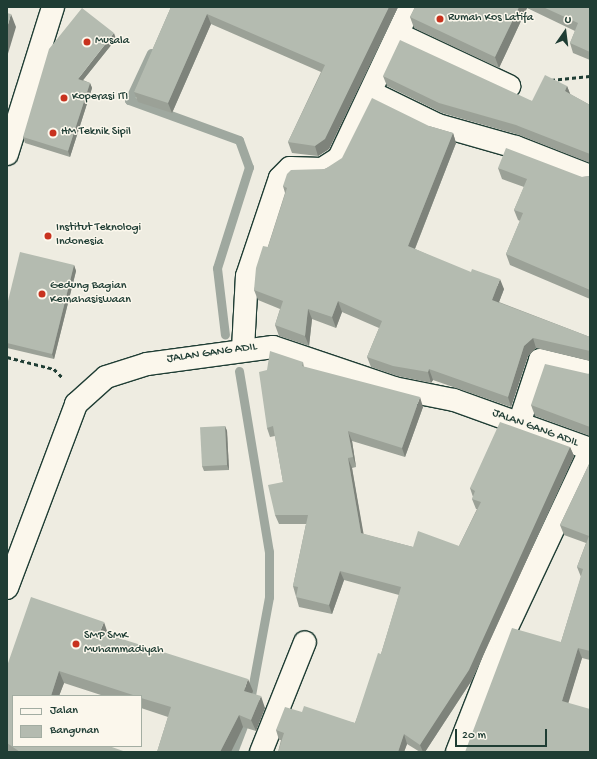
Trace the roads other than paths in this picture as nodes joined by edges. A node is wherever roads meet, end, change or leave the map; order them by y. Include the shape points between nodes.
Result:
1 (53, 7) edge
2 (410, 7) edge
3 (398, 34) junction
4 (509, 86) road end
5 (372, 93) junction
6 (7, 154) edge
7 (590, 176) edge
8 (243, 349) junction
9 (590, 372) edge
10 (519, 424) junction
11 (590, 450) edge
12 (7, 588) edge
13 (305, 642) dead end
14 (261, 752) edge
15 (458, 752) edge

1 - 6 street
2 - 3 street
3 - 4 street
3 - 5 street
5 - 7 street via 438,125 516,147
5 - 8 street via 347,145 330,166 290,168 280,178 247,276
8 - 10 street, JALAN GANG ADIL via 273,347 293,352 394,388 454,400
8 - 12 street, JALAN GANG ADIL via 125,369 97,383 82,396 65,424
9 - 10 street via 540,360
10 - 11 street, JALAN GANG ADIL
11 - 15 street via 501,640
13 - 14 street

